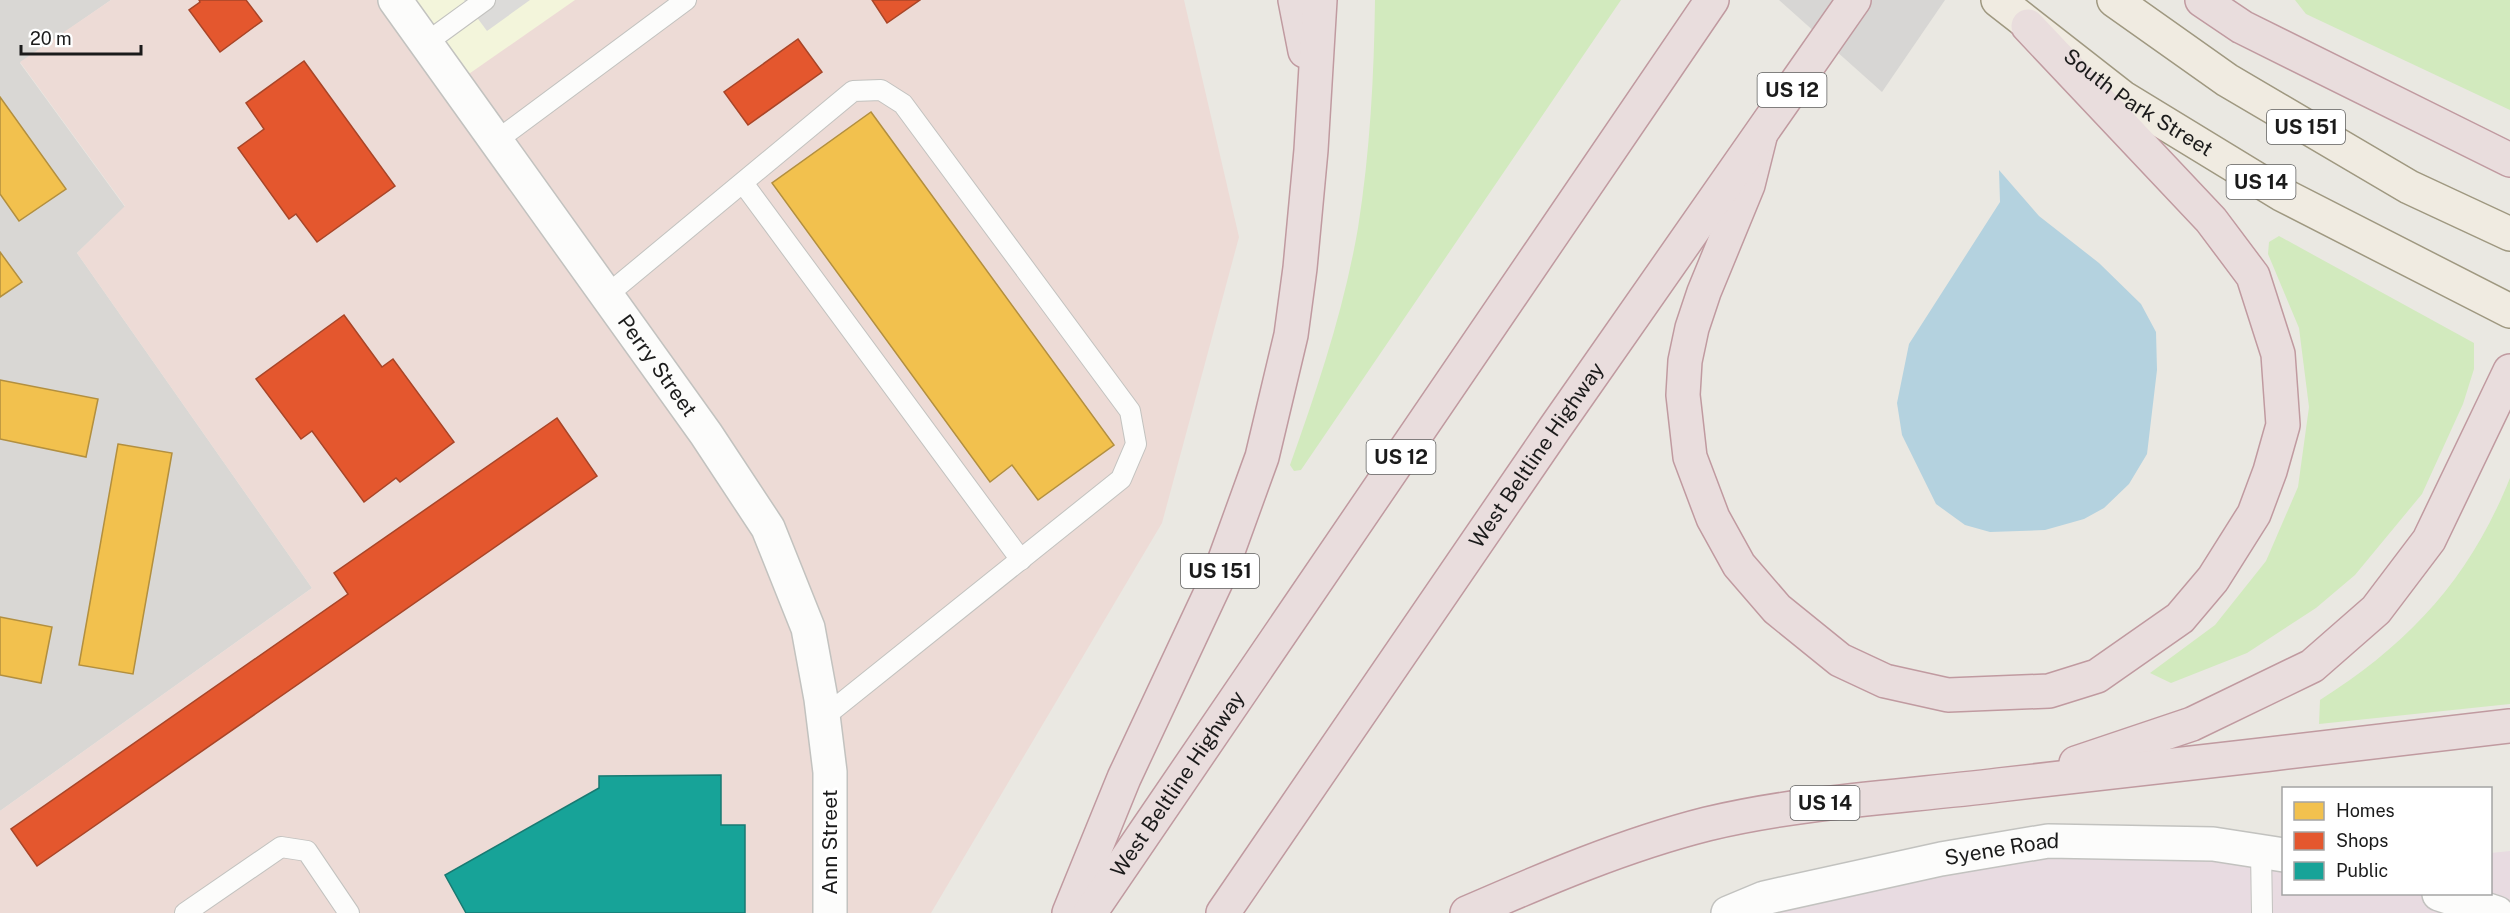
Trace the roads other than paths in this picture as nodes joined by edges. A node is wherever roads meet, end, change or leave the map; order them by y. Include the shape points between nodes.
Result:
1 (395, 0) edge
2 (485, 0) edge
3 (686, 0) edge
4 (1296, 0) edge
5 (1320, 0) edge
6 (1712, 0) edge
7 (1854, 0) edge
8 (1998, 0) edge
9 (2114, 0) edge
10 (2202, 0) edge
11 (2028, 26) junction
12 (426, 43) junction
13 (1315, 89) junction
14 (1760, 137) junction
15 (496, 141) junction
16 (2510, 160) edge
17 (743, 183) junction
18 (2510, 234) edge
19 (607, 295) junction
20 (2510, 311) edge
21 (2510, 371) edge
22 (1021, 560) junction
23 (824, 717) junction
24 (2510, 726) edge
25 (830, 771) joint
26 (2012, 784) junction
27 (2272, 853) edge
28 (2442, 895) edge
29 (185, 913) edge
30 (350, 913) edge
31 (830, 913) edge
32 (1069, 913) edge
33 (1090, 913) edge
34 (1223, 913) edge
35 (1467, 913) edge
36 (1728, 913) edge
37 (2262, 913) edge
38 (2497, 913) edge

1 - 12 street, Perry Street
2 - 12 lane
3 - 15 lane
4 - 13 highway
5 - 13 highway, US 151
6 - 33 highway, West Beltline Highway / US 12
7 - 14 highway, West Beltline Highway / US 12
8 - 11 main road, South Park Street / US 14
9 - 18 main road, US 151 via 2227,80 2409,186
10 - 16 highway via 2242,27
11 - 14 highway via 2211,220 2253,276 2277,354 2283,425 2254,514 2212,579 2180,618 2097,675 2049,691 1948,695 1885,681 1840,660 1778,609 1739,565 1713,518 1690,457 1683,395 1692,328 1748,185
11 - 20 main road, South Park Street / US 14 via 2122,97 2281,194
12 - 15 street, Perry Street
13 - 32 highway, US 151 via 1291,335 1262,457 1220,573 1124,778
14 - 34 highway, West Beltline Highway / US 12
15 - 19 street, Perry Street
17 - 19 lane
17 - 22 lane
17 - 22 lane via 853,91 881,90 903,104 1130,411 1136,444 1121,479
19 - 23 street, Perry Street via 768,528 808,628
21 - 26 highway via 2429,540 2376,610 2312,666 2192,724
22 - 23 lane
23 - 25 street, Perry Street
24 - 26 highway
25 - 31 street, Ann Street
26 - 35 highway, US 14 via 1840,800 1749,814 1678,832 1571,868
27 - 36 street, Syene Road via 2213,844 2048,841 1764,898
27 - 37 lane
28 - 38 street
29 - 30 lane via 281,847 307,851

